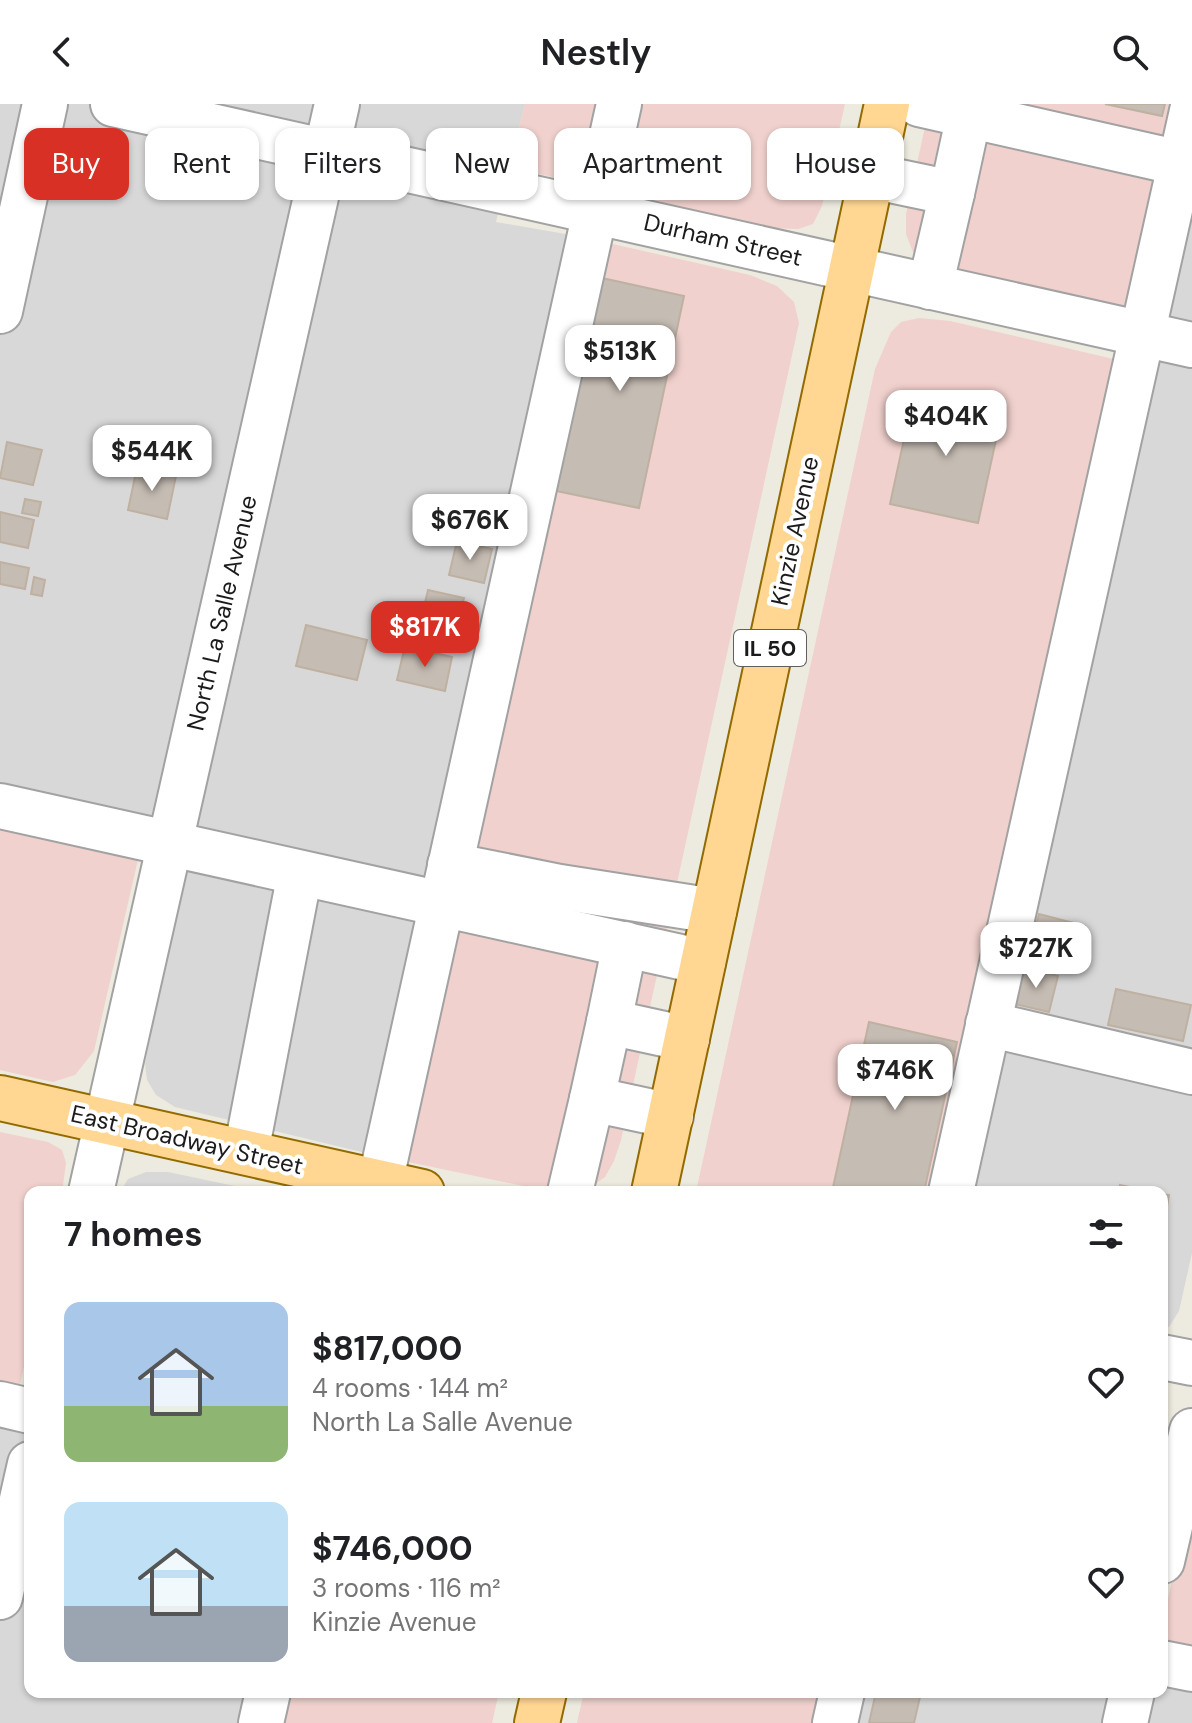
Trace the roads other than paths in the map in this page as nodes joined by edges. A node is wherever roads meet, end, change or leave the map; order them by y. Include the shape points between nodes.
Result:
1 (45, 104) edge
2 (113, 104) edge
3 (337, 104) edge
4 (619, 104) edge
5 (887, 104) edge
6 (919, 104) edge
7 (1192, 111) edge
8 (969, 115) junction
9 (332, 128) edge
10 (882, 128) edge
11 (275, 141) edge
12 (1180, 163) junction
13 (410, 170) edge
14 (904, 183) edge
15 (952, 193) junction
16 (315, 200) edge
17 (866, 200) edge
18 (595, 211) junction
19 (851, 269) junction
20 (930, 287) junction
21 (0, 311) edge
22 (1142, 334) junction
23 (1192, 345) edge
24 (0, 806) edge
25 (170, 843) junction
26 (300, 873) junction
27 (446, 884) junction
28 (714, 911) junction
29 (625, 944) junction
30 (703, 962) junction
31 (609, 1022) junction
32 (988, 1024) junction
33 (687, 1039) junction
34 (1192, 1072) edge
35 (0, 1098) edge
36 (592, 1099) junction
37 (671, 1116) junction
38 (107, 1122) junction
39 (246, 1152) junction
40 (92, 1186) edge
41 (381, 1186) edge
42 (394, 1186) edge
43 (571, 1186) edge
44 (655, 1186) edge
45 (952, 1186) edge
46 (1168, 1358) edge
47 (1192, 1363) edge
48 (0, 1404) edge
49 (24, 1410) edge
50 (1192, 1431) edge
51 (24, 1491) edge
52 (1168, 1535) edge
53 (0, 1597) edge
54 (1168, 1664) edge
55 (1192, 1669) edge
56 (267, 1698) edge
57 (543, 1698) edge
58 (841, 1698) edge
59 (1131, 1698) edge
60 (261, 1723) edge
61 (537, 1723) edge
62 (835, 1723) edge
63 (1125, 1723) edge

1 - 21 street
2 - 11 street, Durham Street
3 - 9 street, North La Salle Avenue
4 - 18 street
5 - 10 main road, Kinzie Avenue / IL 50
6 - 8 street
7 - 12 street
8 - 12 street
8 - 15 street
12 - 22 street
13 - 18 street, Durham Street
14 - 15 street
15 - 20 street
16 - 25 street, North La Salle Avenue
17 - 19 main road, Kinzie Avenue / IL 50
18 - 19 street, Durham Street
18 - 27 street
19 - 20 street, Durham Street
19 - 28 main road, Kinzie Avenue / IL 50
20 - 22 street, Durham Street
22 - 23 street, Durham Street
22 - 32 street
24 - 25 street
25 - 26 street
25 - 38 street, North La Salle Avenue
26 - 27 street
26 - 39 street
27 - 28 street via 560,887
27 - 29 street
27 - 42 street
28 - 30 main road, Kinzie Avenue / IL 50
29 - 30 street
29 - 31 street
30 - 33 main road, Kinzie Avenue / IL 50
31 - 33 street
31 - 36 street
32 - 34 street
32 - 45 street
33 - 37 main road, Kinzie Avenue / IL 50
35 - 38 main road, East Broadway Street
36 - 37 street
36 - 43 street
37 - 44 main road, Kinzie Avenue / IL 50
38 - 39 main road, East Broadway Street
38 - 40 street, North La Salle Avenue
39 - 41 main road, East Broadway Street
46 - 47 street
48 - 49 street
50 - 52 street
51 - 53 street
54 - 55 street
56 - 60 street
57 - 61 main road
58 - 62 street
59 - 63 street

